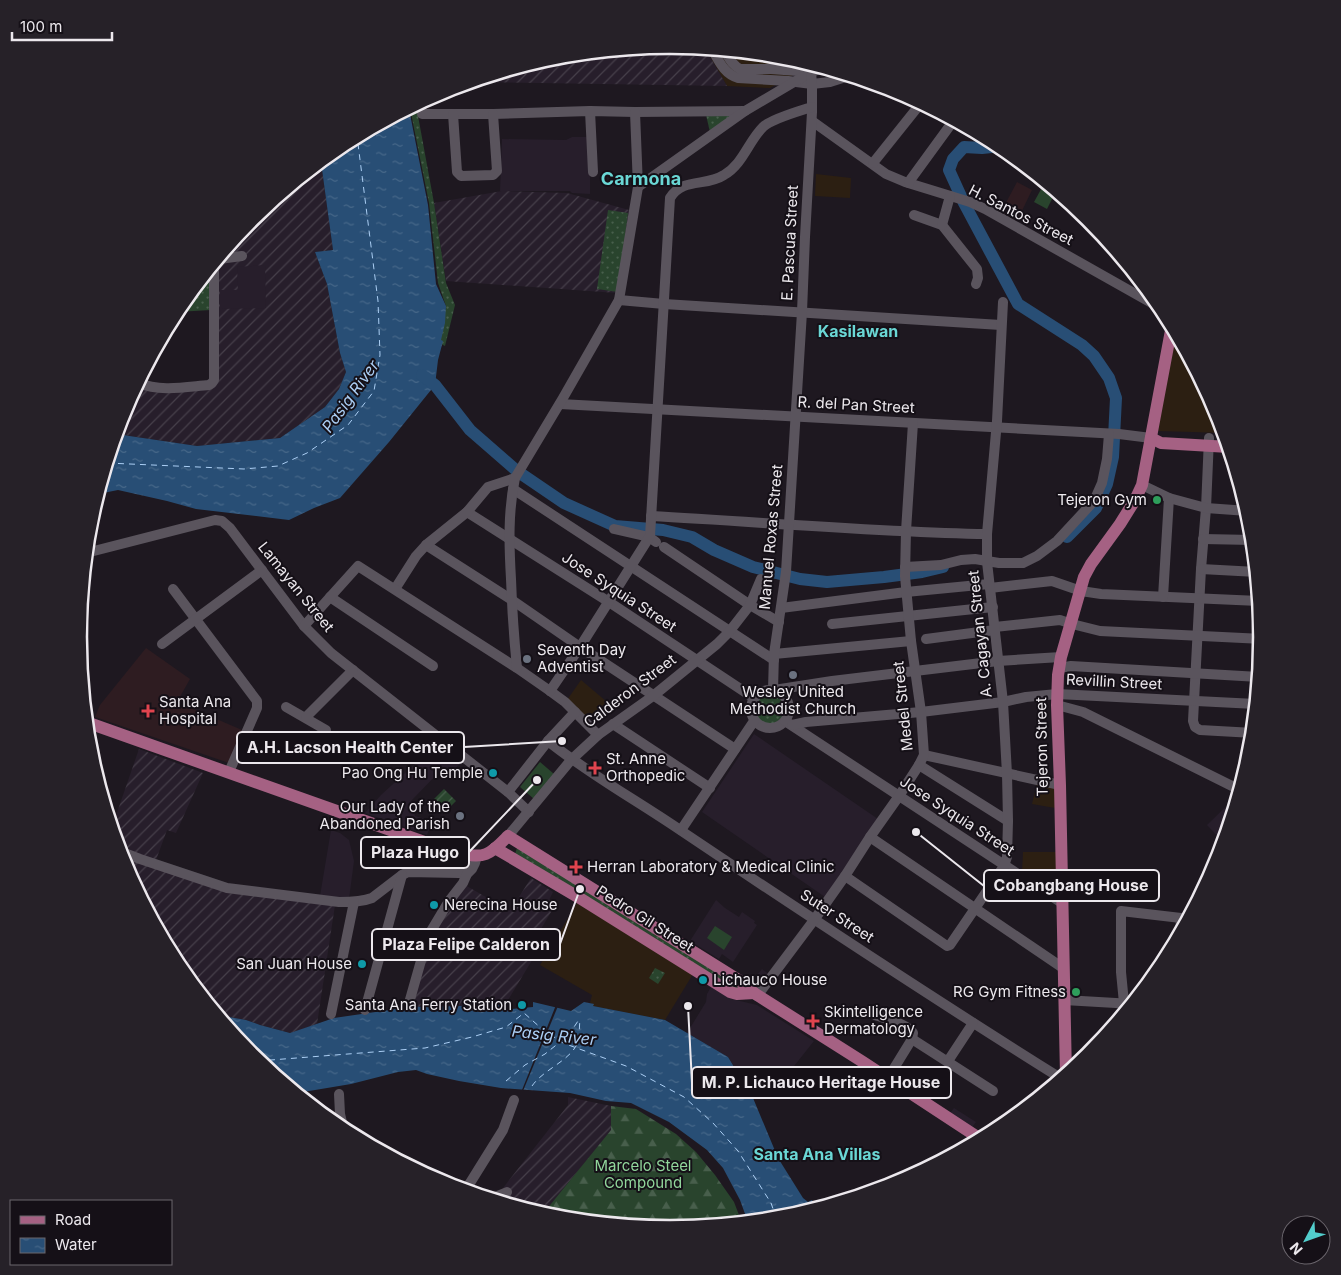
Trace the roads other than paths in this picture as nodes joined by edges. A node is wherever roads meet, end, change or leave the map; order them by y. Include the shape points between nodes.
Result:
1 (716, 56) edge
2 (728, 57) edge
3 (811, 72) junction
4 (833, 77) edge
5 (795, 82) junction
6 (812, 84) junction
7 (917, 108) edge
8 (590, 111) junction
9 (745, 111) junction
10 (635, 112) junction
11 (812, 113) junction
12 (422, 114) dead end
13 (453, 114) junction
14 (493, 114) junction
15 (950, 125) edge
16 (873, 164) junction
17 (593, 172) dead end
18 (909, 183) junction
19 (638, 187) junction
20 (959, 199) junction
21 (914, 215) dead end
22 (942, 225) junction
23 (242, 256) dead end
24 (228, 258) edge
25 (214, 274) edge
26 (976, 284) dead end
27 (619, 300) junction
28 (1147, 301) edge
29 (1002, 302) dead end
30 (664, 304) junction
31 (802, 312) junction
32 (1001, 325) junction
33 (1170, 336) edge
34 (144, 385) edge
35 (560, 404) junction
36 (658, 409) junction
37 (795, 417) junction
38 (912, 423) junction
39 (997, 428) junction
40 (1112, 434) junction
41 (1151, 438) junction
42 (1219, 440) edge
43 (1209, 442) junction
44 (1221, 445) edge
45 (517, 475) junction
46 (1142, 485) junction
47 (513, 489) junction
48 (1169, 498) junction
49 (1206, 508) junction
50 (1240, 510) edge
51 (467, 512) junction
52 (651, 516) junction
53 (788, 524) junction
54 (614, 528) dead end
55 (906, 531) junction
56 (987, 534) junction
57 (509, 538) junction
58 (654, 538) junction
59 (1203, 539) junction
60 (1246, 540) edge
61 (426, 544) junction
62 (94, 551) edge
63 (987, 564) junction
64 (631, 567) junction
65 (1201, 569) junction
66 (262, 570) junction
67 (905, 571) junction
68 (1250, 572) edge
69 (761, 579) dead end
70 (989, 586) junction
71 (173, 590) dead end
72 (395, 590) junction
73 (1081, 591) junction
74 (906, 592) junction
75 (330, 597) junction
76 (1164, 597) junction
77 (1200, 598) junction
78 (512, 600) junction
79 (1253, 601) edge
80 (609, 602) junction
81 (750, 605) junction
82 (993, 607) junction
83 (781, 608) junction
84 (908, 616) junction
85 (196, 619) junction
86 (779, 622) junction
87 (832, 624) dead end
88 (1072, 624) junction
89 (304, 626) junction
90 (995, 628) junction
91 (729, 632) junction
92 (1198, 636) junction
93 (1254, 639) edge
94 (926, 640) dead end
95 (911, 641) junction
96 (162, 644) dead end
97 (580, 647) junction
98 (774, 657) junction
99 (696, 661) junction
100 (998, 661) junction
101 (1060, 662) junction
102 (433, 666) dead end
103 (517, 668) junction
104 (353, 670) junction
105 (915, 671) junction
106 (1196, 674) junction
107 (1253, 677) edge
108 (773, 690) junction
109 (550, 691) junction
110 (653, 696) junction
111 (754, 698) junction
112 (1057, 700) junction
113 (1002, 702) junction
114 (1195, 702) junction
115 (1250, 704) edge
116 (286, 707) dead end
117 (575, 712) junction
118 (920, 712) junction
119 (306, 717) junction
120 (754, 721) junction
121 (788, 723) junction
122 (614, 724) junction
123 (94, 725) edge
124 (326, 730) dead end
125 (1246, 733) edge
126 (598, 735) junction
127 (548, 741) junction
128 (735, 750) junction
129 (571, 760) junction
130 (922, 760) junction
131 (229, 772) junction
132 (1007, 774) junction
133 (1060, 785) junction
134 (1234, 787) edge
135 (710, 788) junction
136 (508, 792) junction
137 (899, 796) junction
138 (529, 812) junction
139 (1008, 821) junction
140 (681, 830) junction
141 (508, 836) junction
142 (870, 837) junction
143 (495, 848) junction
144 (129, 855) edge
145 (477, 856) junction
146 (1004, 866) junction
147 (467, 874) junction
148 (402, 875) junction
149 (845, 876) junction
150 (354, 902) junction
151 (1062, 904) junction
152 (975, 908) junction
153 (814, 920) junction
154 (1180, 922) edge
155 (1063, 968) junction
156 (756, 994) junction
157 (1064, 1000) junction
158 (1127, 1001) edge
159 (409, 1003) dead end
160 (1125, 1004) edge
161 (364, 1010) dead end
162 (331, 1014) dead end
163 (875, 1015) dead end
164 (973, 1023) junction
165 (912, 1039) junction
166 (948, 1061) junction
167 (1066, 1066) edge
168 (1056, 1075) edge
169 (888, 1078) junction
170 (993, 1090) dead end
171 (339, 1094) dead end
172 (514, 1100) dead end
173 (341, 1120) edge
174 (975, 1135) edge
175 (469, 1185) edge
176 (507, 1192) dead end
177 (500, 1195) edge

1 - 5 street via 724,71 731,76
2 - 3 street via 740,69
3 - 5 street
3 - 6 street, E. Pascua Street
4 - 6 street
5 - 6 street
5 - 9 street
6 - 11 street, E. Pascua Street
7 - 16 street
8 - 10 street
8 - 14 street
8 - 17 street
9 - 10 street
9 - 19 street
10 - 19 street
11 - 16 street, H. Santos Street
11 - 30 street via 793,114 768,123 736,165 724,175 716,180 686,184 674,192 670,198
11 - 31 street, E. Pascua Street
12 - 13 street
13 - 14 street
13 - 14 street via 457,172 469,176 495,174
15 - 18 street
16 - 18 street, H. Santos Street via 886,174
18 - 20 street, H. Santos Street
19 - 27 street
20 - 22 street
20 - 28 street, H. Santos Street via 993,214
21 - 22 street
22 - 26 street via 977,270
23 - 24 street
25 - 34 street via 214,380 209,385 168,389
27 - 30 street
27 - 35 street
29 - 32 street, A. Cagayan Street
30 - 31 street
30 - 36 street
31 - 32 street
31 - 37 street, E. Pascua Street
32 - 39 street, A. Cagayan Street
33 - 41 main road, Tejeron Street
35 - 36 street, R. del Pan Street
35 - 45 street
36 - 37 street, R. del Pan Street
36 - 52 street
37 - 38 street, R. del Pan Street
37 - 53 street, Manuel Roxas Street
38 - 39 street, R. del Pan Street
38 - 55 street, Medel Street
39 - 40 street, R. del Pan Street
39 - 56 street, A. Cagayan Street
40 - 41 street, R. del Pan Street
40 - 63 street via 1102,483 1094,501 1057,541 1022,563
41 - 43 main road via 1161,443
41 - 46 main road, Tejeron Street
42 - 43 main road
43 - 44 main road
43 - 49 street
45 - 47 street
45 - 51 street via 488,487
46 - 48 street
46 - 73 main road, Tejeron Street via 1120,524 1091,564
47 - 57 street
47 - 64 street
48 - 49 street
48 - 76 street
49 - 50 street
49 - 59 street
51 - 57 street, Jose Syquia Street
51 - 61 street
52 - 53 street
52 - 58 street
53 - 55 street
53 - 83 street, Manuel Roxas Street
54 - 58 street
55 - 56 street
55 - 67 street, Medel Street
56 - 63 street, A. Cagayan Street
57 - 78 street
57 - 80 street, Jose Syquia Street
58 - 64 street
58 - 81 street
59 - 60 street
59 - 65 street
61 - 72 street
61 - 78 street
62 - 66 street, Lamayan Street via 214,520 222,521 230,528
63 - 67 street via 975,559 961,560
63 - 70 street, A. Cagayan Street
64 - 80 street
64 - 91 street
65 - 68 street
65 - 77 street
66 - 85 street
66 - 89 street, Lamayan Street
67 - 74 street, Medel Street
69 - 81 street, Calderon Street
70 - 73 street via 1052,581
70 - 74 street
70 - 82 street, A. Cagayan Street
71 - 85 street
72 - 75 street via 358,566
72 - 103 street
73 - 76 street
73 - 88 main road, Tejeron Street
74 - 83 street
74 - 84 street, Medel Street
75 - 89 street
75 - 102 street
76 - 77 street
77 - 79 street
77 - 92 street
78 - 97 street
78 - 103 street
80 - 97 street
80 - 99 street, Jose Syquia Street
81 - 86 street
81 - 91 street, Calderon Street
82 - 84 street
82 - 90 street, A. Cagayan Street
83 - 86 street, Manuel Roxas Street
84 - 87 street
84 - 95 street, Medel Street
85 - 96 street
85 - 131 street via 257,701 257,708
86 - 98 street, Manuel Roxas Street
88 - 90 street via 1060,620
88 - 92 street via 1100,630
88 - 101 main road, Tejeron Street
89 - 104 street, Lamayan Street
90 - 94 street
90 - 100 street, A. Cagayan Street
91 - 98 street
91 - 99 street, Calderon Street
92 - 93 street
92 - 106 street
95 - 98 street
95 - 105 street, Medel Street
97 - 109 street
97 - 110 street
98 - 108 street, Manuel Roxas Street
99 - 110 street, Calderon Street
99 - 111 street, Jose Syquia Street
100 - 101 street
100 - 105 street
100 - 113 street, A. Cagayan Street
101 - 106 street via 1071,666
101 - 112 main road, Tejeron Street
103 - 109 street
104 - 119 street
104 - 136 street, Lamayan Street
105 - 108 street
105 - 118 street, Medel Street
106 - 107 street
106 - 114 street
108 - 111 street via 762,691
108 - 121 street via 788,702
109 - 117 street
110 - 122 street, Calderon Street
110 - 128 street
111 - 120 street via 750,708
112 - 113 street, Revillin Street via 1026,697
112 - 114 street, Revillin Street
112 - 133 main road, Tejeron Street
112 - 134 street
113 - 118 street, Revillin Street
113 - 132 street, A. Cagayan Street
114 - 115 street, Revillin Street
114 - 125 street via 1193,721 1200,730
116 - 119 street
117 - 126 street
117 - 127 street
118 - 121 street, Revillin Street
118 - 130 street, Medel Street
119 - 124 street
120 - 121 street via 764,728
120 - 128 street
121 - 137 street, Jose Syquia Street
122 - 126 street, Calderon Street
122 - 135 street
123 - 131 main road
126 - 129 street, Calderon Street
127 - 129 street, Suter Street
127 - 136 street
128 - 135 street
129 - 138 street, Calderon Street
129 - 140 street, Suter Street
130 - 132 street
130 - 137 street, Medel Street
130 - 139 street
131 - 145 main road via 427,843
132 - 133 street
132 - 139 street, A. Cagayan Street
133 - 151 main road, Tejeron Street
135 - 140 street
136 - 138 street, Lamayan Street
137 - 142 street, Medel Street
137 - 146 street, Jose Syquia Street
138 - 141 street, Calderon Street
139 - 146 street, A. Cagayan Street
140 - 153 street, Suter Street
141 - 143 main road, Calderon Street
141 - 156 main road, Pedro Gil Street
142 - 149 street, Medel Street
142 - 152 street
143 - 145 main road, Calderon Street
143 - 156 main road, Pedro Gil Street via 730,992
144 - 150 street via 227,888
145 - 147 street
146 - 151 street, Jose Syquia Street
146 - 152 street, A. Cagayan Street
147 - 148 street via 419,871
147 - 159 street via 428,936
148 - 150 street via 372,898
148 - 161 street
149 - 152 street, A. Cagayan Street via 946,946
149 - 153 street, Medel Street
150 - 162 street
151 - 155 main road, Tejeron Street
152 - 155 street
153 - 156 street, Medel Street
153 - 164 street, Suter Street
154 - 158 street via 1180,918 1122,911 1121,972
155 - 157 main road, Tejeron Street
156 - 169 main road, Pedro Gil Street
157 - 160 street
157 - 167 main road, Tejeron Street
163 - 165 street via 911,1029
164 - 166 street
164 - 168 street, Suter Street
165 - 166 street
165 - 169 street
166 - 170 street
169 - 174 main road, Pedro Gil Street
171 - 173 street
172 - 175 street via 503,1130
176 - 177 street

